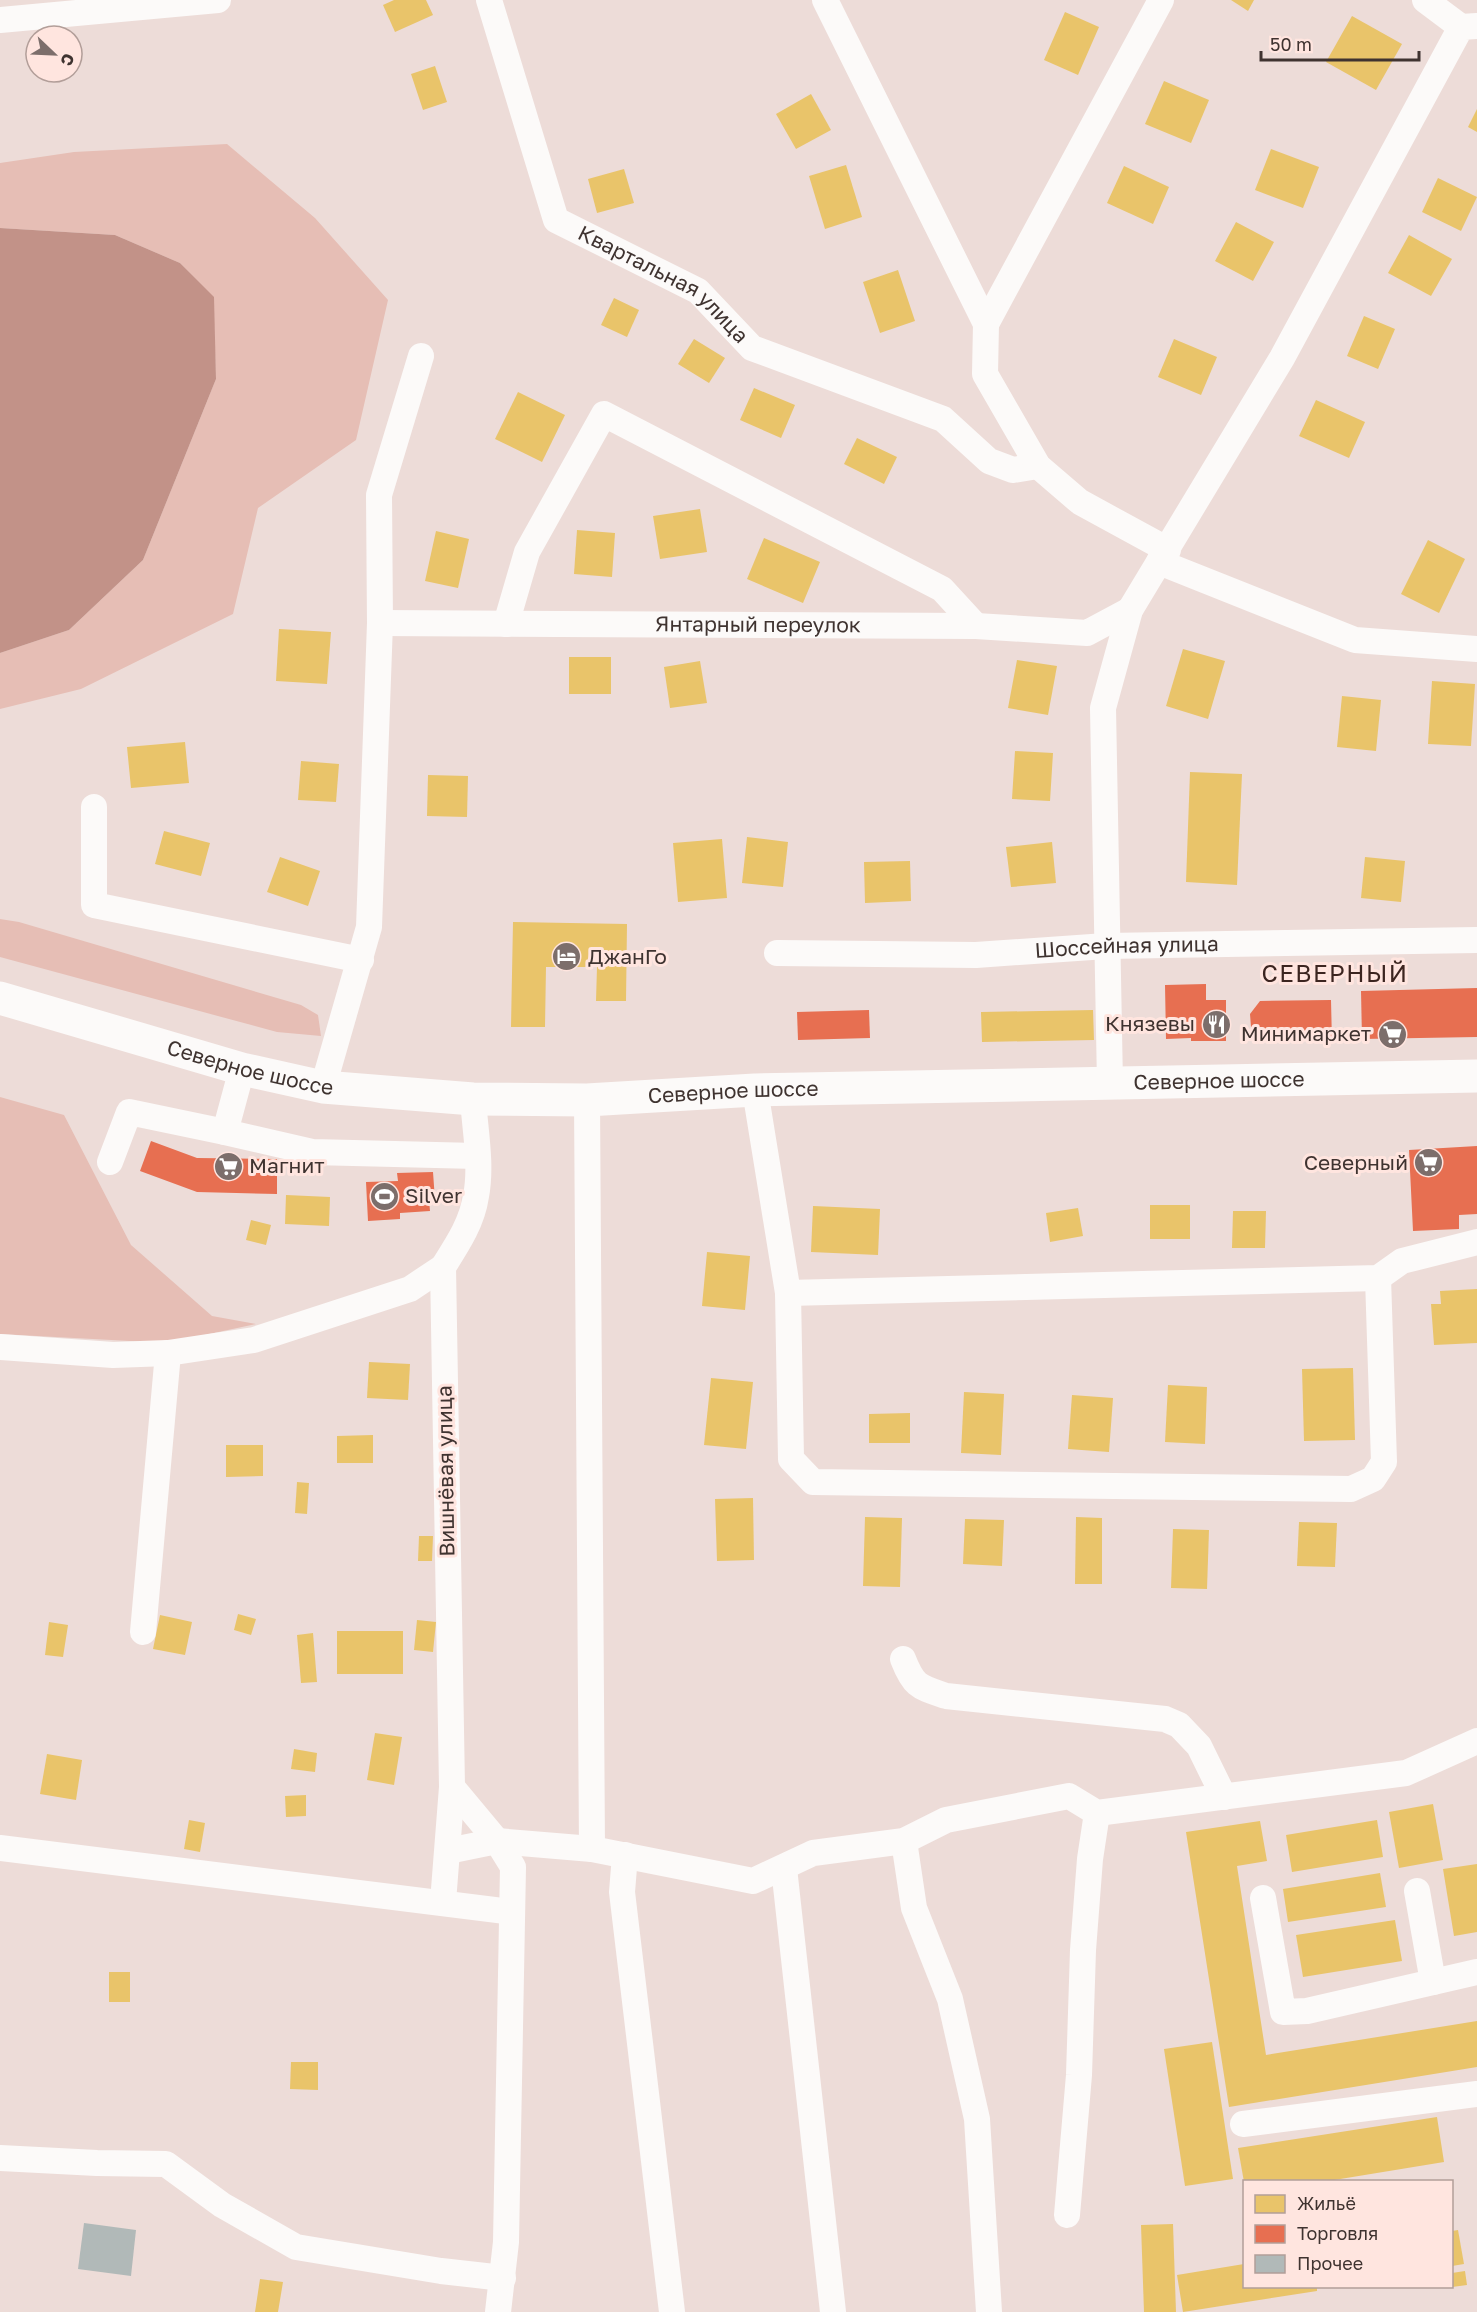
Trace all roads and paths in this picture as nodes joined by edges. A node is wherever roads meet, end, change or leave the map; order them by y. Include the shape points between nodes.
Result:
1 (218, 0) edge
2 (489, 0) edge
3 (825, 0) edge
4 (1161, 0) edge
5 (1425, 0) edge
6 (0, 20) edge
7 (1469, 26) edge
8 (987, 324) junction
9 (421, 356) dead end
10 (1038, 466) junction
11 (1164, 556) junction
12 (1130, 609) junction
13 (380, 623) junction
14 (506, 624) junction
15 (976, 626) junction
16 (1477, 649) edge
17 (94, 807) dead end
18 (1477, 940) edge
19 (1106, 946) junction
20 (777, 953) dead end
21 (361, 960) junction
22 (0, 998) edge
23 (242, 1069) junction
24 (1477, 1076) edge
25 (1110, 1084) junction
26 (323, 1087) junction
27 (755, 1090) junction
28 (473, 1099) junction
29 (587, 1100) junction
30 (225, 1132) junction
31 (477, 1156) junction
32 (110, 1162) dead end
33 (1477, 1242) edge
34 (443, 1267) junction
35 (1378, 1278) junction
36 (788, 1293) junction
37 (0, 1347) edge
38 (168, 1353) junction
39 (143, 1632) dead end
40 (903, 1659) dead end
41 (1477, 1742) edge
42 (452, 1787) junction
43 (1224, 1797) junction
44 (1098, 1813) junction
45 (904, 1840) junction
46 (497, 1841) junction
47 (0, 1848) edge
48 (592, 1849) junction
49 (448, 1851) junction
50 (625, 1855) junction
51 (784, 1868) junction
52 (1417, 1891) dead end
53 (1263, 1898) dead end
54 (443, 1902) junction
55 (512, 1912) junction
56 (1477, 1972) edge
57 (1433, 1982) junction
58 (1477, 2094) edge
59 (1243, 2124) dead end
60 (0, 2158) edge
61 (1067, 2215) dead end
62 (503, 2278) junction
63 (498, 2312) edge
64 (672, 2312) edge
65 (833, 2312) edge
66 (989, 2312) edge

1 - 6 street
2 - 10 street, Квартальная улица via 556,220 698,291 752,348 943,419 989,461 1013,470
3 - 8 street
4 - 8 street
5 - 7 street
7 - 11 street via 1282,358
8 - 10 street via 985,374
9 - 13 street via 379,495
10 - 11 street via 1080,502
11 - 12 street
11 - 16 street via 1355,640
12 - 15 street, Янтарный переулок via 1087,633
12 - 19 street via 1102,708
13 - 14 street, Янтарный переулок
13 - 21 street via 369,927
14 - 15 street, Янтарный переулок
14 - 15 street via 528,552 604,414 942,589
17 - 21 street via 94,905
18 - 19 street, Шоссейная улица
19 - 20 street, Шоссейная улица via 976,955
19 - 25 street
21 - 26 street
22 - 23 main road, Северное шоссе
23 - 26 main road, Северное шоссе
23 - 30 street
24 - 25 main road, Северное шоссе
25 - 27 main road, Северное шоссе
26 - 28 main road, Северное шоссе
27 - 29 main road, Северное шоссе
27 - 36 street
28 - 29 main road, Северное шоссе
28 - 31 street
29 - 48 street
30 - 31 street via 312,1152
30 - 32 street via 129,1112
31 - 34 street via 476,1197 464,1234
33 - 35 street via 1402,1261
34 - 38 street via 410,1289 254,1341
34 - 42 street, Вишнёвая улица
35 - 36 street
35 - 36 street via 1384,1462 1373,1479 1351,1489 813,1482 790,1459
37 - 38 street via 113,1355
38 - 39 street
40 - 43 street via 910,1677 921,1688 946,1696 1164,1719 1179,1725 1198,1746
41 - 43 street via 1406,1773
42 - 46 street
42 - 49 street, Вишнёвая улица
43 - 44 street
44 - 45 street via 1069,1796 946,1820
44 - 61 street via 1090,1859
45 - 51 street via 813,1852
45 - 66 street via 914,1908 950,1999 977,2119
46 - 48 street
46 - 49 street
46 - 55 street via 513,1868
47 - 54 street
48 - 50 street
49 - 54 street, Вишнёвая улица
50 - 51 street via 753,1881
50 - 64 street via 622,1892
51 - 65 street
52 - 57 street
53 - 57 street via 1283,2012 1307,2011
54 - 55 street
55 - 62 street
56 - 57 street
58 - 59 street
60 - 62 street via 166,2164 222,2205 296,2247
62 - 63 street

